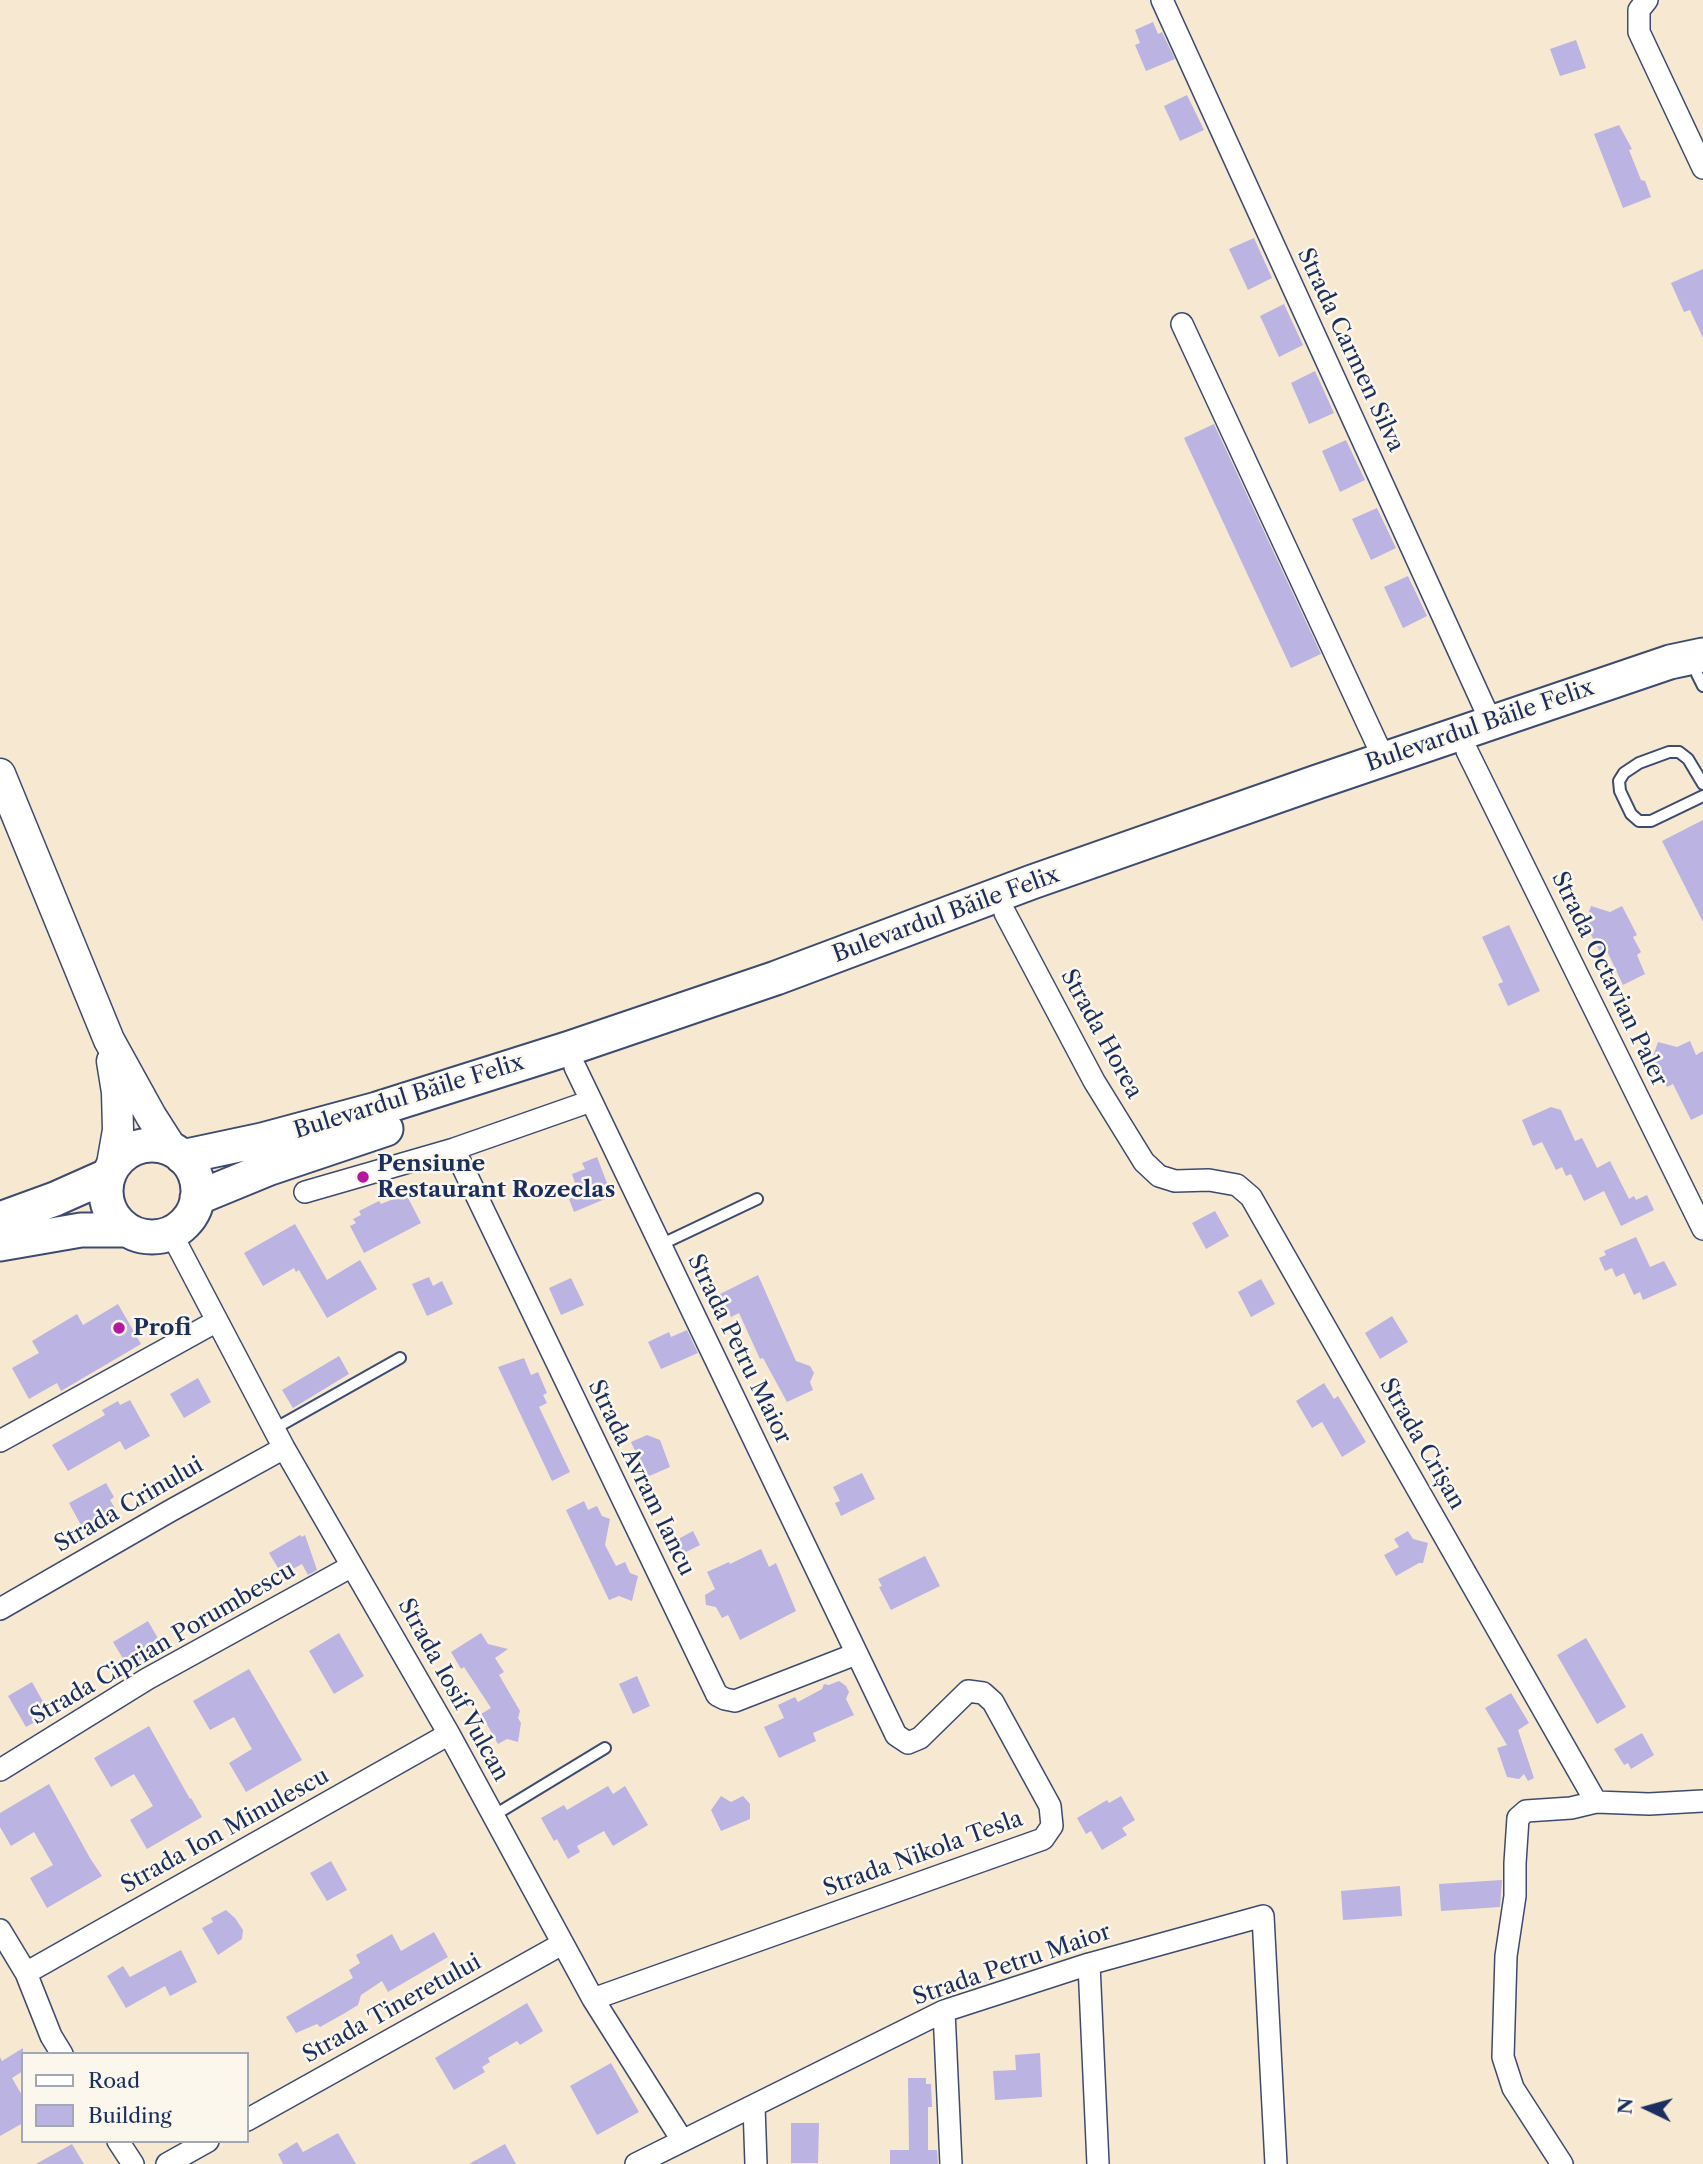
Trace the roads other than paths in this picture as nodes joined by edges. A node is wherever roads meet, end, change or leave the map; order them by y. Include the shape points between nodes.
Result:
1 (1162, 1) edge
2 (1643, 5) edge
3 (1703, 168) edge
4 (1182, 324) dead end
5 (1701, 671) edge
6 (1491, 722) junction
7 (1467, 751) junction
8 (1384, 759) junction
9 (0, 774) edge
10 (1703, 785) edge
11 (1703, 796) edge
12 (1005, 913) junction
13 (109, 1040) junction
14 (575, 1067) junction
15 (591, 1101) junction
16 (454, 1149) junction
17 (178, 1154) junction
18 (110, 1172) junction
19 (1159, 1176) joint
20 (305, 1192) dead end
21 (197, 1198) junction
22 (757, 1199) dead end
23 (0, 1220) edge
24 (1703, 1229) edge
25 (127, 1230) junction
26 (0, 1244) edge
27 (660, 1245) junction
28 (178, 1247) junction
29 (217, 1321) junction
30 (400, 1358) dead end
31 (274, 1429) junction
32 (0, 1441) edge
33 (284, 1448) junction
34 (352, 1566) junction
35 (0, 1609) edge
36 (856, 1654) junction
37 (449, 1734) junction
38 (606, 1748) dead end
39 (0, 1770) edge
40 (1703, 1801) edge
41 (1596, 1802) junction
42 (493, 1816) junction
43 (0, 1930) edge
44 (562, 1944) junction
45 (1089, 1964) junction
46 (26, 1973) junction
47 (593, 1999) junction
48 (944, 2011) junction
49 (61, 2052) edge
50 (754, 2106) junction
51 (248, 2119) edge
52 (682, 2140) junction
53 (119, 2143) edge
54 (204, 2143) edge
55 (638, 2163) edge
56 (133, 2164) edge
57 (167, 2164) edge
58 (756, 2164) edge
59 (951, 2164) edge
60 (1098, 2164) edge
61 (1276, 2164) edge
62 (1562, 2164) edge

1 - 6 street, Strada Carmen Silva
2 - 3 street via 1639,32
4 - 8 street
5 - 6 main road, Bulevardul Băile Felix via 1670,662
5 - 7 main road, Bulevardul Băile Felix
6 - 8 main road, Bulevardul Băile Felix
7 - 12 main road, Bulevardul Băile Felix
7 - 24 street, Strada Octavian Paler
8 - 17 main road, Bulevardul Băile Felix via 570,1048 377,1109 262,1140
9 - 13 main road
10 - 11 lane via 1679,752 1639,763 1619,781 1631,814 1639,821 1651,821
12 - 14 main road, Bulevardul Băile Felix via 772,1001
12 - 19 street, Strada Horea via 1094,1081 1144,1161
13 - 17 main road
13 - 18 main road via 118,1130
14 - 15 street, Strada Petru Maior
14 - 21 main road, Bulevardul Băile Felix via 323,1149
15 - 16 street
15 - 27 street, Strada Petru Maior
16 - 20 street
16 - 36 street, Strada Avram Iancu via 717,1695 735,1701
17 - 18 main road via 160,1145 137,1147 120,1157
17 - 21 main road via 195,1175
18 - 23 main road
18 - 25 main road via 110,1211
19 - 41 street, Strada Crișan via 1237,1185 1251,1197
21 - 28 main road
22 - 27 lane
25 - 26 main road via 81,1230
25 - 28 main road
27 - 36 street, Strada Petru Maior
28 - 29 street, Strada Iosif Vulcan
29 - 31 street, Strada Iosif Vulcan
29 - 32 street
30 - 31 lane
31 - 33 street, Strada Iosif Vulcan
33 - 34 street, Strada Iosif Vulcan
33 - 35 street, Strada Crinului
34 - 37 street, Strada Iosif Vulcan
34 - 39 street, Strada Ciprian Porumbescu via 146,1679
36 - 47 street, Strada Nikola Tesla via 896,1735 908,1743 920,1738 968,1691 983,1693 993,1702 1049,1806 1052,1826 1043,1839
37 - 42 street, Strada Iosif Vulcan
37 - 46 street, Strada Ion Minulescu
38 - 42 lane
40 - 41 street
41 - 62 street via 1526,1811 1518,1818 1503,2057 1513,2088
42 - 44 street, Strada Iosif Vulcan
43 - 46 street
44 - 47 street, Strada Iosif Vulcan
44 - 51 street, Strada Tineretului
45 - 48 street, Strada Petru Maior
45 - 60 street
45 - 61 street, Strada Petru Maior via 1263,1916
46 - 49 street
47 - 52 street, Strada Iosif Vulcan
48 - 50 street, Strada Petru Maior
48 - 59 street
50 - 52 street, Strada Petru Maior
50 - 58 street
52 - 55 street, Strada Petru Maior
53 - 56 street
54 - 57 street

